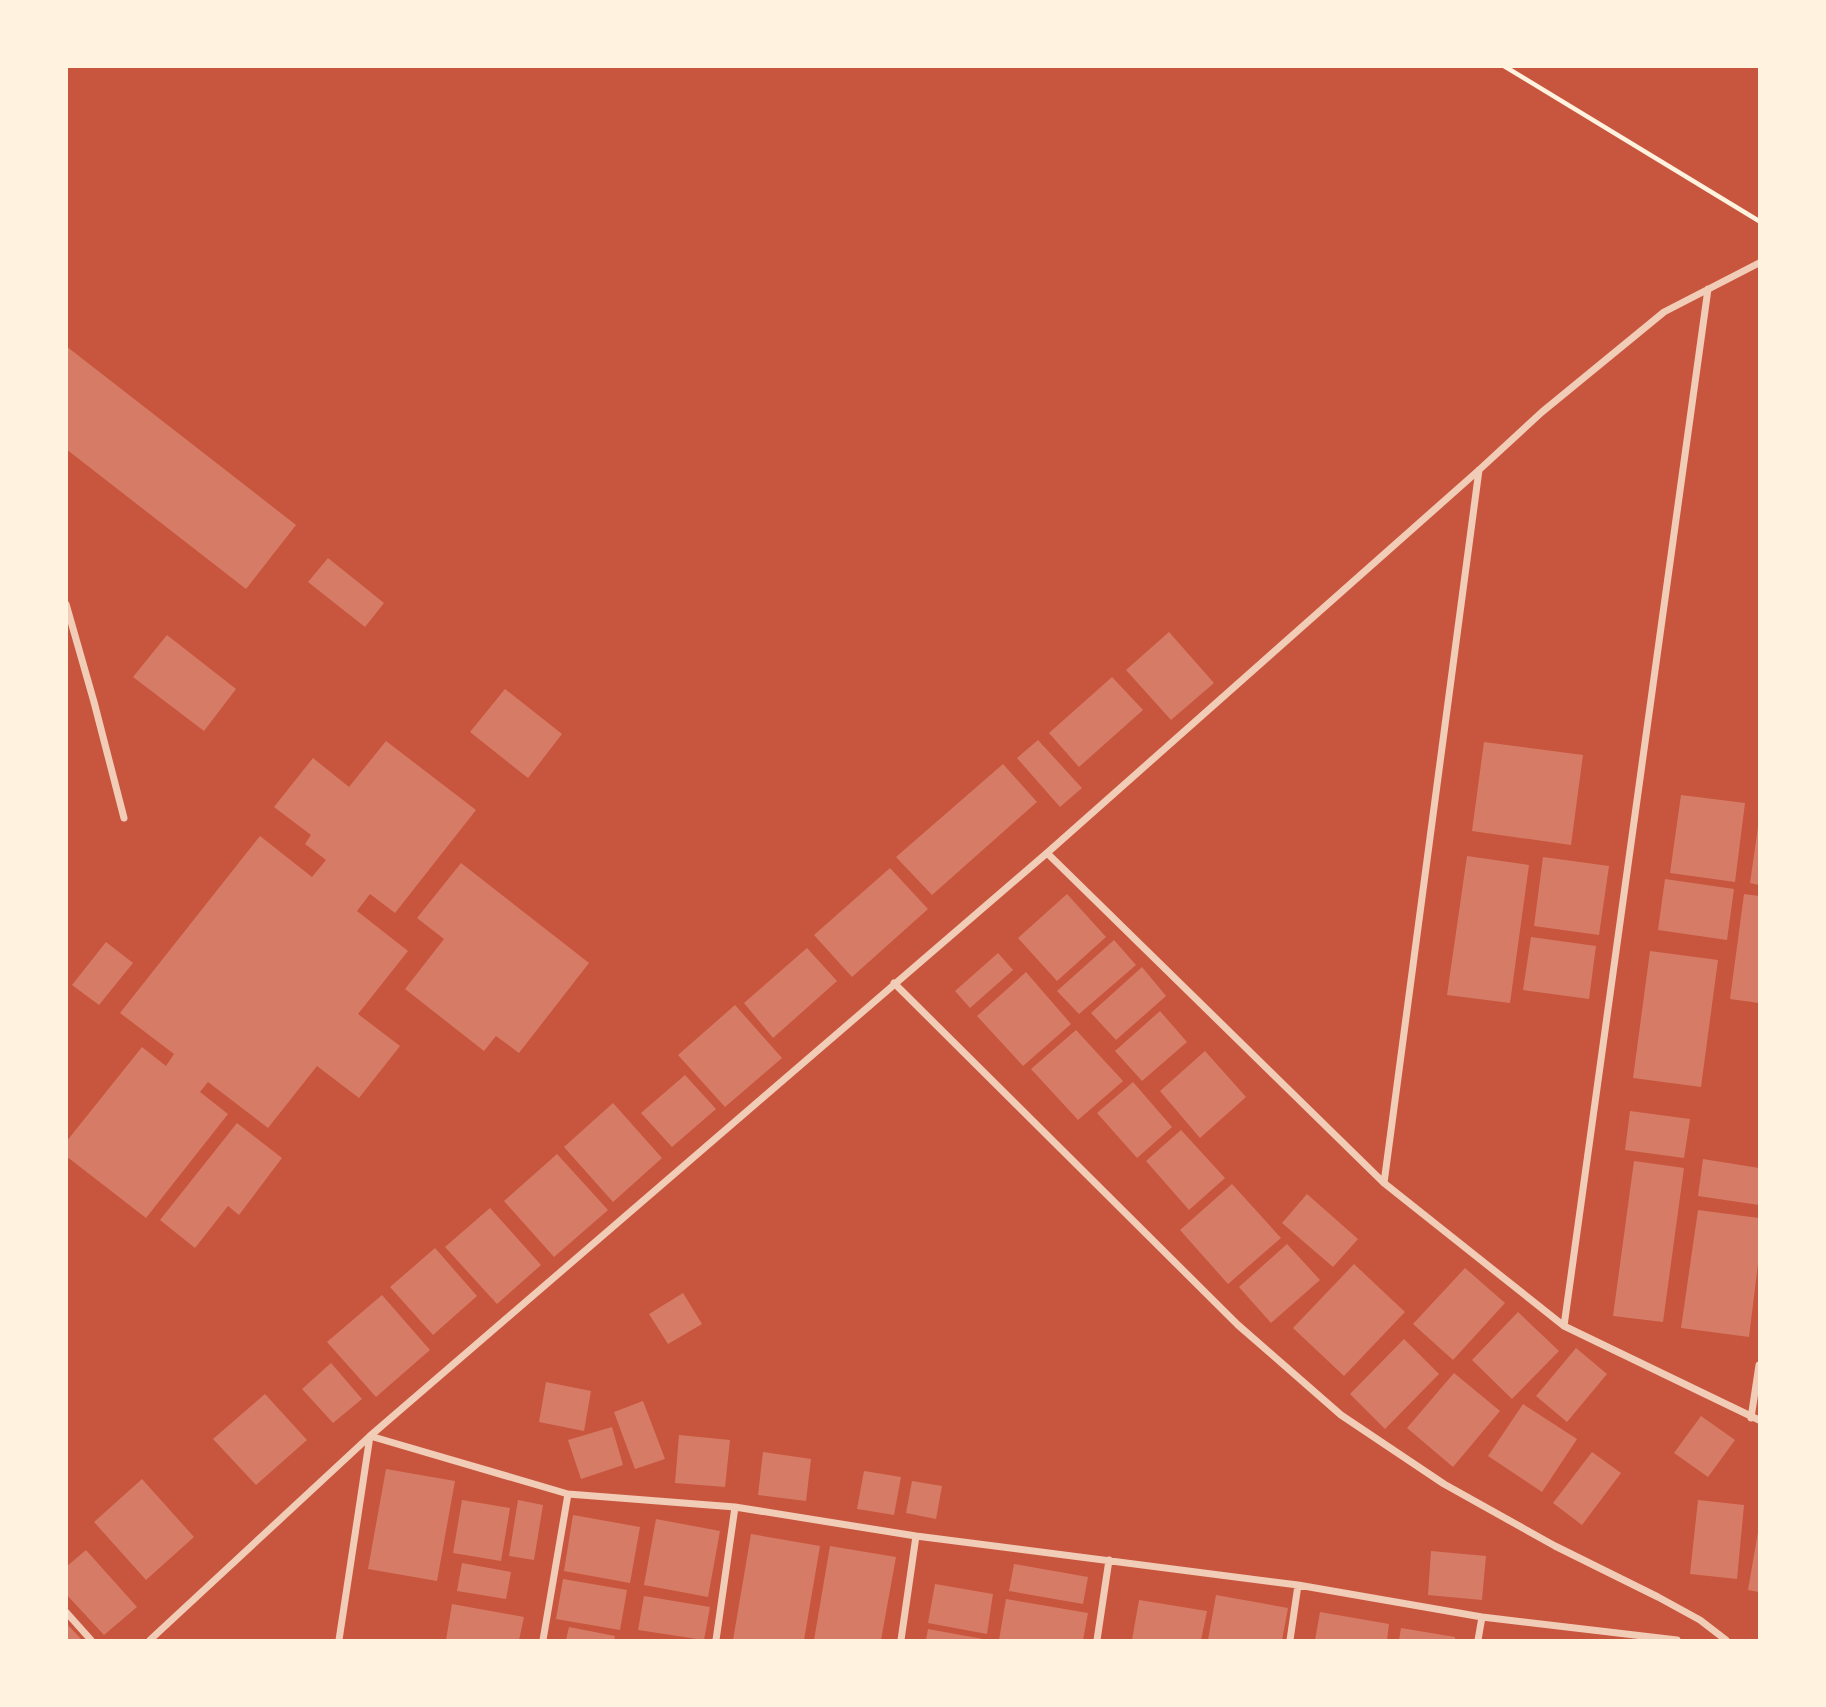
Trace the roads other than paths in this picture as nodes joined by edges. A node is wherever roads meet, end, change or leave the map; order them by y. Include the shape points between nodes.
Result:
1 (1759, 263) edge
2 (1708, 289) junction
3 (1479, 470) junction
4 (66, 604) edge
5 (124, 818) dead end
6 (1047, 853) junction
7 (894, 983) junction
8 (1384, 1183) junction
9 (1564, 1326) junction
10 (1759, 1365) edge
11 (1755, 1419) edge
12 (370, 1436) junction
13 (568, 1494) junction
14 (735, 1507) junction
15 (916, 1536) junction
16 (1109, 1560) junction
17 (1298, 1585) junction
18 (66, 1612) edge
19 (1482, 1616) junction
20 (90, 1640) edge
21 (150, 1640) edge
22 (339, 1640) edge
23 (543, 1640) edge
24 (716, 1640) edge
25 (901, 1640) edge
26 (1097, 1640) edge
27 (1290, 1640) edge
28 (1478, 1640) edge
29 (1667, 1640) edge
30 (1677, 1640) edge
31 (1726, 1640) edge

1 - 2 street
2 - 3 street via 1664,312
2 - 9 street
3 - 6 street
3 - 8 street
4 - 5 street
6 - 7 street
6 - 8 street
7 - 12 street
7 - 31 street via 1238,1325 1341,1415 1444,1484 1669,1602
8 - 9 street
9 - 11 street
10 - 11 street
12 - 13 street
12 - 21 street
12 - 22 street
13 - 14 street
13 - 23 street
14 - 15 street
14 - 24 street
15 - 16 street
15 - 25 street
16 - 17 street
16 - 26 street
17 - 19 street
17 - 27 street
18 - 20 street
19 - 28 street
19 - 29 street
29 - 30 street

